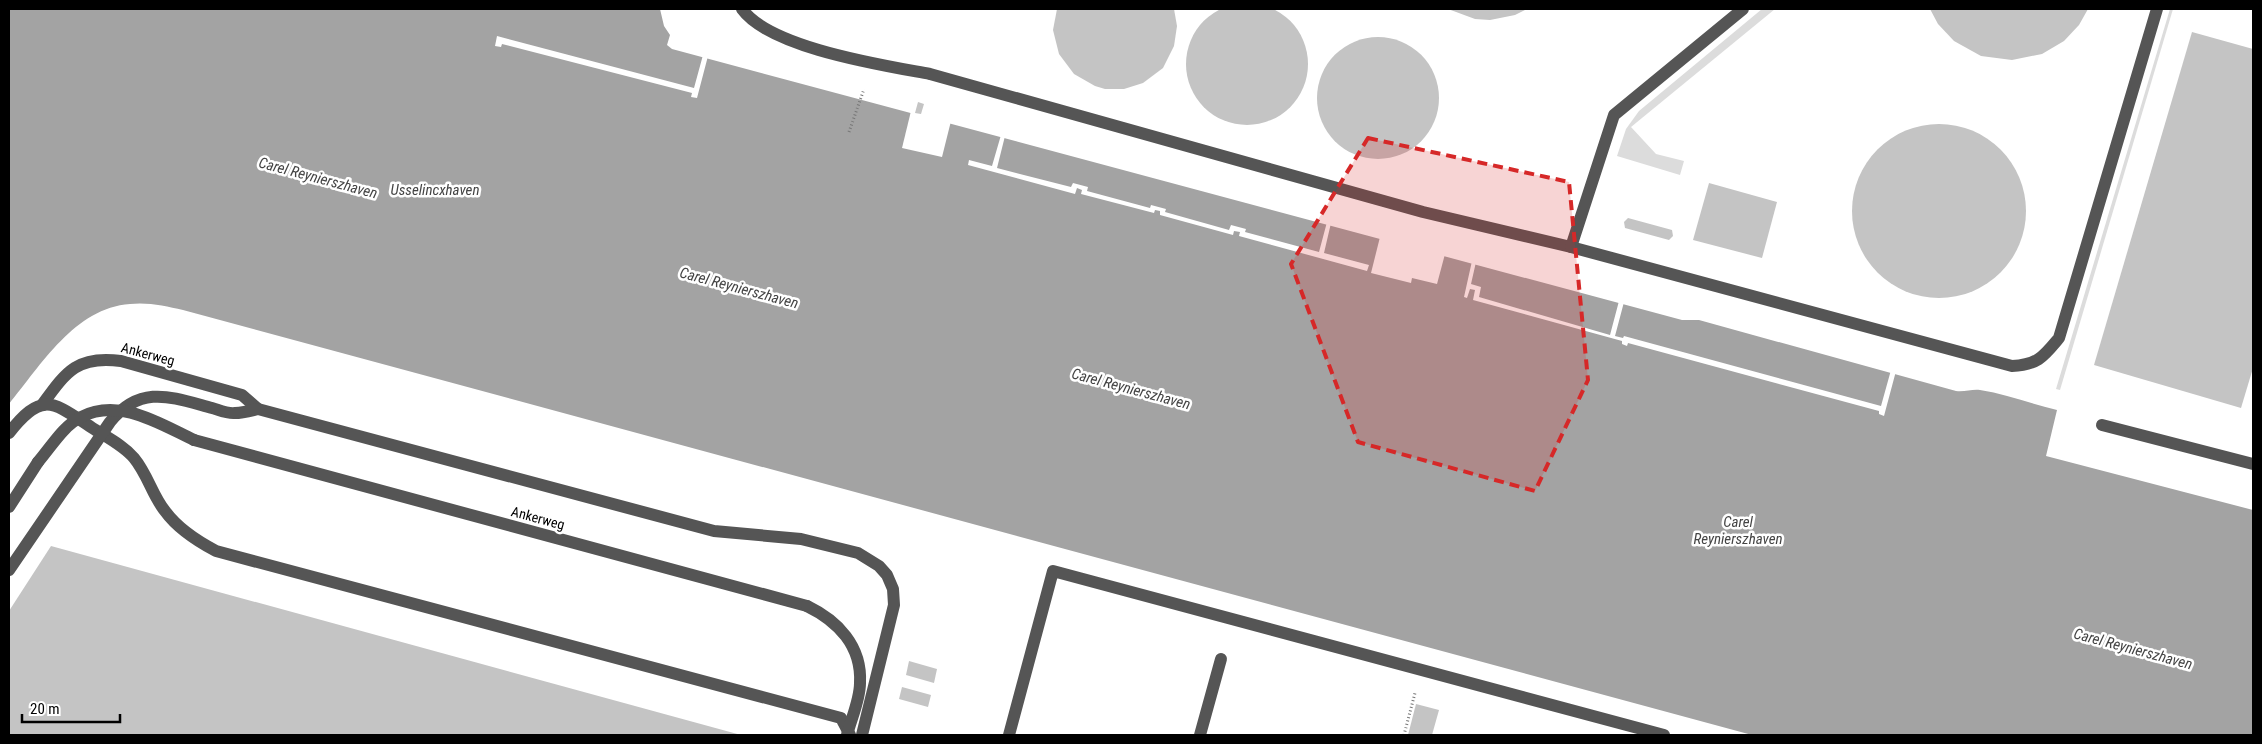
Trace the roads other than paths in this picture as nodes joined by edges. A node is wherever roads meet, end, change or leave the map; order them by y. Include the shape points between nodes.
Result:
1 (742, 9) edge
2 (1743, 9) edge
3 (2157, 9) edge
4 (1571, 246) junction
5 (42, 405) junction
6 (258, 410) junction
7 (2102, 425) dead end
8 (9, 433) edge
9 (102, 434) junction
10 (2253, 464) edge
11 (9, 507) edge
12 (9, 570) edge
13 (1221, 659) dead end
14 (848, 735) edge
15 (862, 735) edge
16 (1009, 735) edge
17 (1200, 735) edge
18 (1664, 735) edge

1 - 4 lane via 762,28 855,60 930,74 1423,212
2 - 4 lane via 1614,114
3 - 4 lane via 2059,338 2047,354 2026,365 2012,366
5 - 6 lane, Ankerweg via 64,375 89,361 105,359 242,395
5 - 8 lane, Ankerweg via 23,414
5 - 9 lane, Ankerweg via 60,407
6 - 9 lane, Ankerweg via 234,414 161,395 145,397 120,411
6 - 15 lane, Ankerweg via 714,531 801,539 869,558 887,575 893,589 894,605
7 - 10 lane
9 - 12 lane, Ankerweg
9 - 14 lane, Ankerweg via 134,457 165,512 197,541 216,551 840,718
11 - 14 lane, Ankerweg, bridge via 38,462 64,430 80,418 102,411 128,411 194,440 807,606 839,627 857,656 860,685
13 - 17 lane
16 - 18 lane via 1053,571

